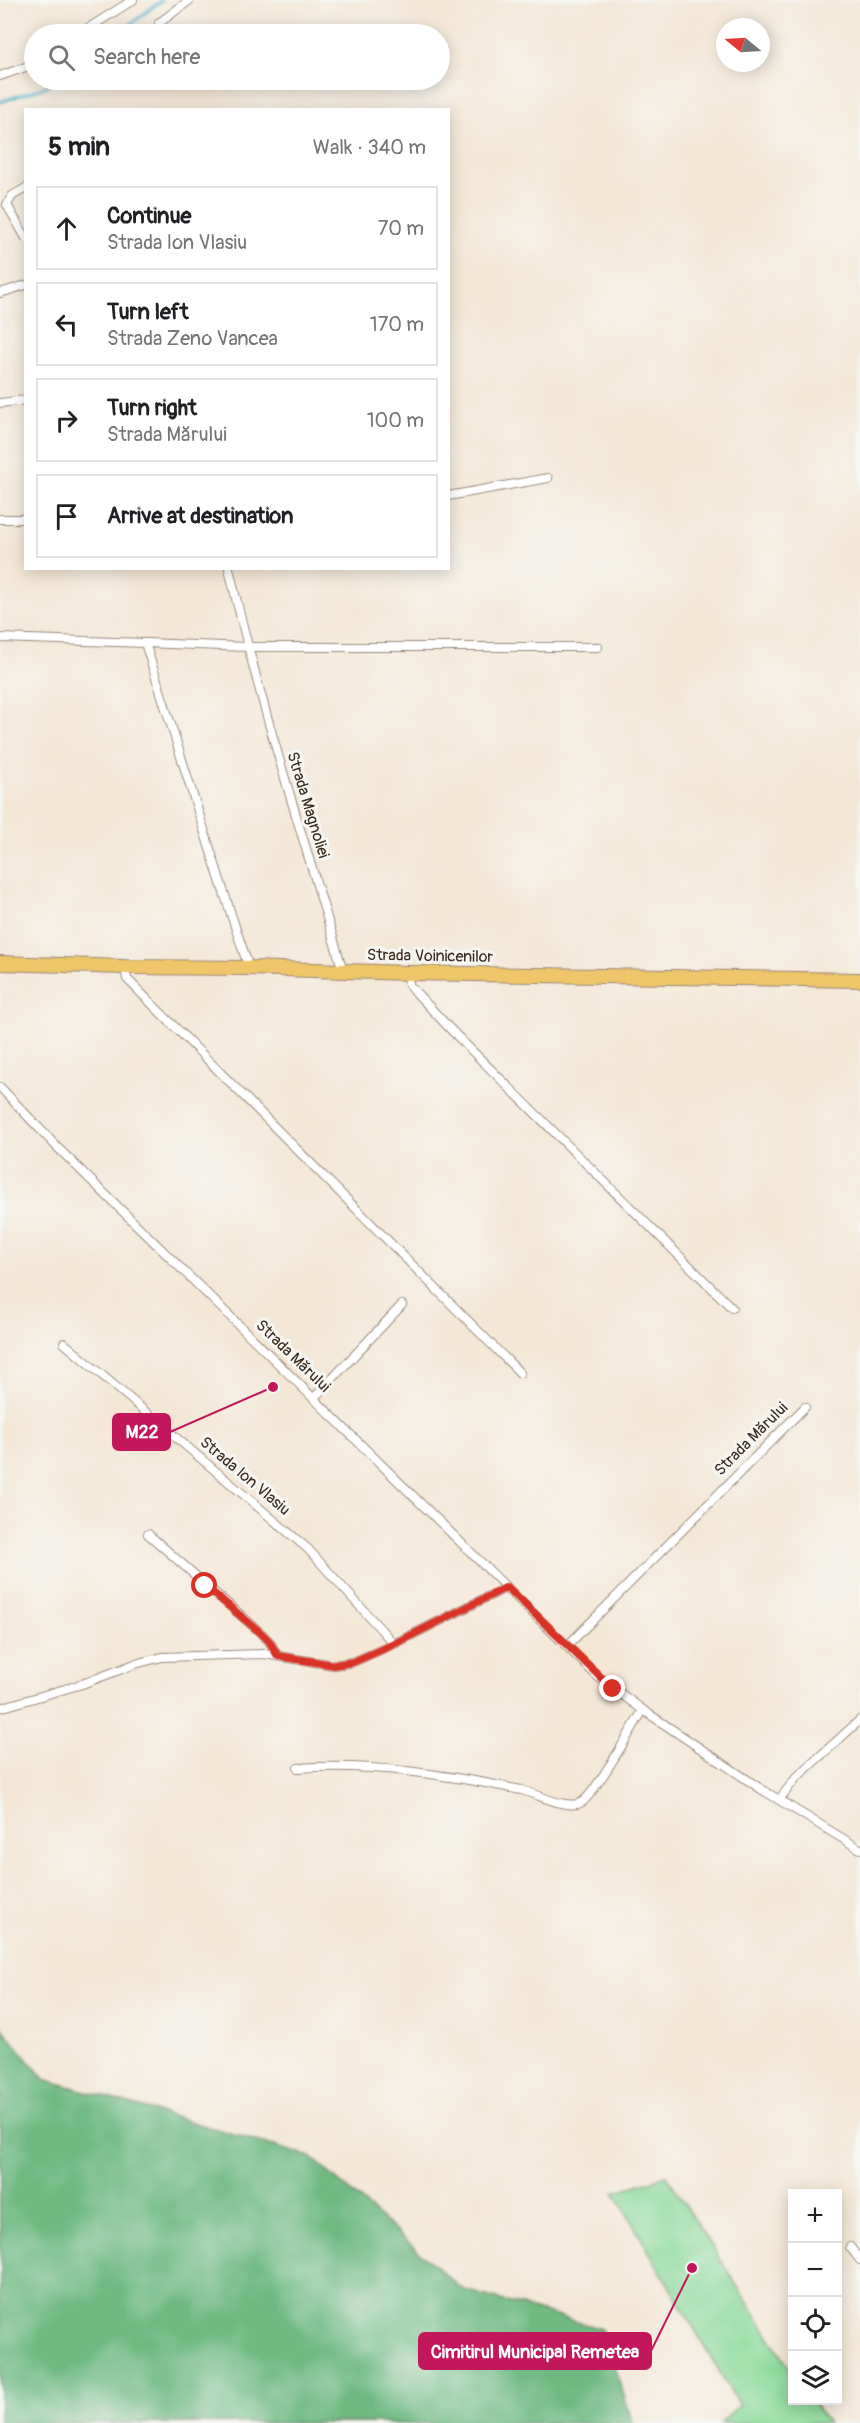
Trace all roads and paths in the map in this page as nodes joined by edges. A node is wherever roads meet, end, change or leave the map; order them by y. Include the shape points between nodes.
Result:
1 (133, 0) edge
2 (190, 0) edge
3 (95, 24) edge
4 (159, 24) dead end
5 (24, 68) edge
6 (0, 76) edge
7 (24, 189) edge
8 (24, 235) edge
9 (24, 286) edge
10 (0, 293) edge
11 (24, 400) edge
12 (0, 402) edge
13 (548, 478) dead end
14 (450, 496) edge
15 (0, 519) edge
16 (24, 519) edge
17 (229, 570) edge
18 (0, 638) edge
19 (145, 643) junction
20 (598, 646) dead end
21 (247, 647) junction
22 (0, 962) edge
23 (125, 967) junction
24 (249, 968) junction
25 (343, 971) junction
26 (408, 973) junction
27 (860, 980) edge
28 (0, 1087) edge
29 (402, 1305) dead end
30 (732, 1308) dead end
31 (64, 1343) dead end
32 (520, 1373) dead end
33 (314, 1398) junction
34 (805, 1407) dead end
35 (148, 1534) dead end
36 (507, 1587) junction
37 (394, 1644) junction
38 (567, 1646) junction
39 (278, 1656) junction
40 (0, 1708) edge
41 (643, 1710) junction
42 (860, 1720) edge
43 (298, 1768) dead end
44 (779, 1800) junction
45 (860, 1849) edge
46 (850, 2247) dead end
47 (860, 2260) edge

1 - 3 street
2 - 4 street
5 - 6 street
7 - 8 street via 12,196 7,205
9 - 10 street
11 - 12 street
13 - 14 street
15 - 16 street
17 - 21 street, Strada Magnoliei
18 - 19 street
19 - 21 street
19 - 24 street
20 - 21 street
21 - 25 street, Strada Magnoliei
22 - 23 main road, Strada Voinicenilor
23 - 24 main road, Strada Voinicenilor
23 - 32 street via 127,980
24 - 25 main road, Strada Voinicenilor
25 - 26 main road, Strada Voinicenilor
26 - 27 main road, Strada Voinicenilor
26 - 30 street via 409,986 454,1033
28 - 33 street, Strada Mărului
29 - 33 street
31 - 37 street, Strada Ion Vlasiu via 308,1549
33 - 36 street, Strada Mărului
34 - 38 street, Strada Mărului
35 - 39 street via 261,1633
36 - 37 street
36 - 38 street, Strada Mărului
37 - 39 street via 353,1662 334,1665
38 - 41 street, Strada Mărului via 598,1677
39 - 40 street via 162,1657
41 - 43 street via 593,1789 583,1802 575,1805 444,1776 350,1766
41 - 44 street, Strada Mărului
42 - 44 street via 796,1778
44 - 45 street, Strada Mărului
46 - 47 street

